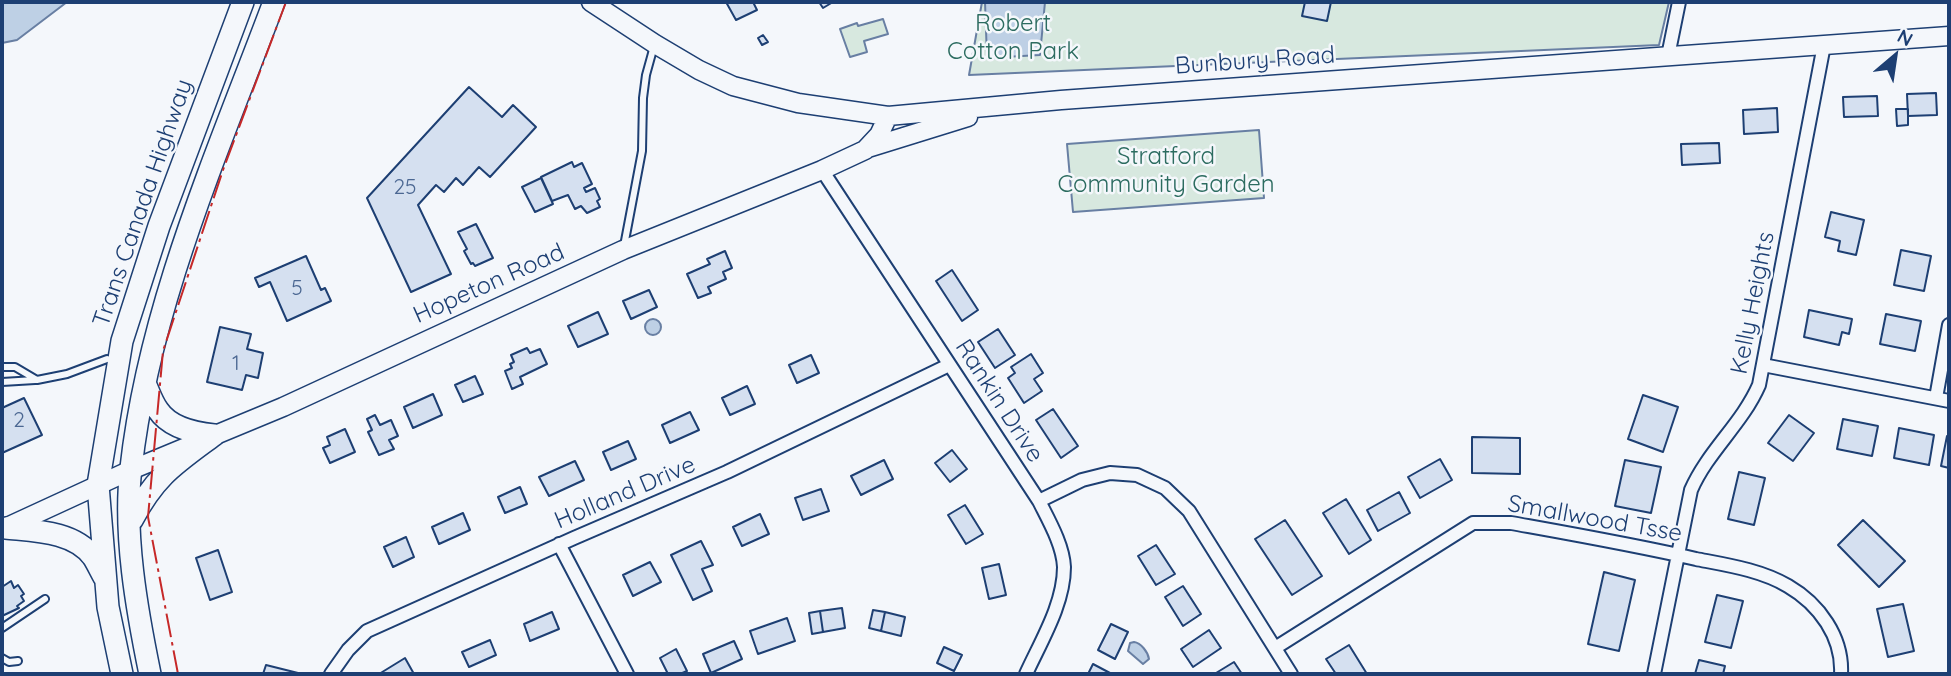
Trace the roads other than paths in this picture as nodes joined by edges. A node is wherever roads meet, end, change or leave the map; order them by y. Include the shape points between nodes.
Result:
1 (243, 2) edge
2 (274, 2) edge
3 (591, 2) edge
4 (1679, 2) edge
5 (1949, 36) edge
6 (654, 44) junction
7 (1824, 45) junction
8 (1668, 56) junction
9 (1008, 105) junction
10 (888, 116) junction
11 (865, 150) junction
12 (822, 170) junction
13 (623, 250) junction
14 (1949, 325) edge
15 (107, 359) dead end
16 (949, 365) junction
17 (1763, 365) junction
18 (2, 367) edge
19 (37, 380) junction
20 (3, 382) edge
21 (145, 383) junction
22 (1943, 399) edge
23 (214, 435) junction
24 (131, 470) junction
25 (98, 485) junction
26 (1039, 501) junction
27 (130, 523) junction
28 (4, 529) edge
29 (559, 544) junction
30 (1678, 555) junction
31 (106, 580) junction
32 (45, 599) dead end
33 (2, 628) edge
34 (1275, 648) junction
35 (2, 658) edge
36 (18, 661) dead end
37 (122, 674) edge
38 (150, 674) edge
39 (331, 674) edge
40 (628, 674) edge
41 (1026, 674) edge
42 (1291, 674) edge
43 (1654, 674) edge
44 (1841, 674) edge

1 - 25 highway, Trans Canada Highway via 159,226 122,341
2 - 21 highway via 192,221 152,345
3 - 6 main road, Bunbury Road
4 - 8 street
5 - 7 main road, Bunbury Road
6 - 10 main road, Bunbury Road via 733,86 808,105
6 - 13 lane via 643,98 642,151
7 - 8 main road, Bunbury Road
7 - 17 street, Kelly Heights
8 - 9 main road, Bunbury Road
9 - 10 main road, Bunbury Road
9 - 11 main road
10 - 11 main road, Hopeton Road
11 - 12 main road, Hopeton Road
12 - 13 main road, Hopeton Road
12 - 16 street, Rankin Drive
13 - 23 main road, Hopeton Road
14 - 22 street
15 - 19 lane
16 - 26 street, Rankin Drive
16 - 29 street, Holland Drive via 727,472
17 - 22 street
17 - 30 street, Kelly Heights via 1750,406 1701,468 1691,490
18 - 19 lane via 15,367
19 - 20 lane
21 - 23 highway via 158,411 174,424
21 - 24 highway
23 - 24 main road, Hopeton Road
23 - 27 highway via 166,470
24 - 25 main road, Hopeton Road
24 - 27 highway
25 - 28 main road, Hopeton Road
25 - 31 highway, Trans Canada Highway
26 - 34 street via 1082,480 1110,473 1137,475 1165,488 1189,512
26 - 41 street, Rankin Drive via 1064,566 1058,604
27 - 38 highway via 139,622
28 - 31 highway via 48,533 72,541 92,555
29 - 39 street, Holland Drive via 368,631
29 - 40 street
30 - 34 street, Smallwood Tsse via 1511,523 1473,523
30 - 43 street, Kelly Heights
30 - 44 street, Smallwood Tsse via 1769,577 1807,599 1831,630
31 - 37 highway, Trans Canada Highway
32 - 33 lane
34 - 42 street
35 - 36 lane

